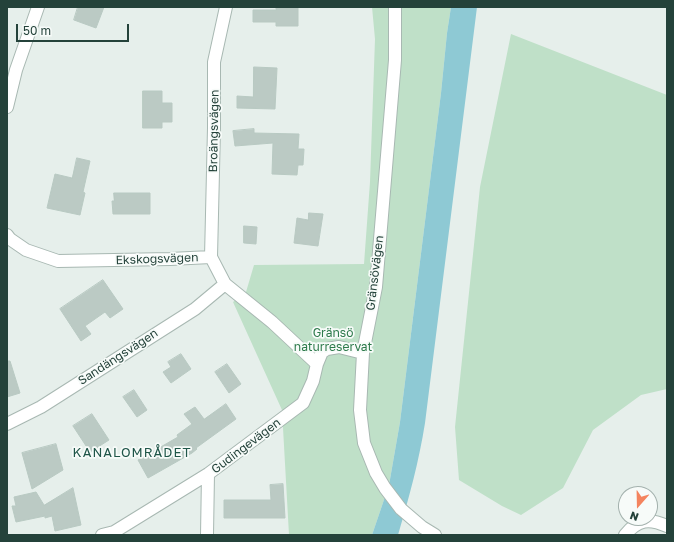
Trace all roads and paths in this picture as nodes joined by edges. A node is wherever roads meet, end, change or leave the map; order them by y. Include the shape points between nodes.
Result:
1 (38, 7) edge
2 (226, 7) edge
3 (395, 7) edge
4 (7, 107) edge
5 (7, 235) edge
6 (210, 257) junction
7 (225, 284) junction
8 (363, 353) junction
9 (317, 364) junction
10 (7, 424) edge
11 (208, 474) junction
12 (667, 526) edge
13 (102, 535) edge
14 (207, 535) edge
15 (435, 535) edge
16 (625, 535) edge

1 - 4 street via 16,70
2 - 6 street, Broängsvägen via 214,62
3 - 8 street, Gränsövägen via 395,60 376,287
5 - 6 street, Ekskogsvägen via 26,250 58,261
6 - 7 street, Ekskogsvägen
7 - 9 street, Ekskogsvägen via 272,322
7 - 10 street, Sandängsvägen via 188,313 41,407
8 - 9 street, Gudingevägen via 339,347 327,349 322,352
8 - 15 street, Gränsövägen via 360,410 364,443 369,456 385,488 401,509
9 - 11 street, Gudingevägen via 313,381 302,403
11 - 13 street, Gudingevägen via 114,532
11 - 14 street
12 - 16 street via 657,522 641,521

